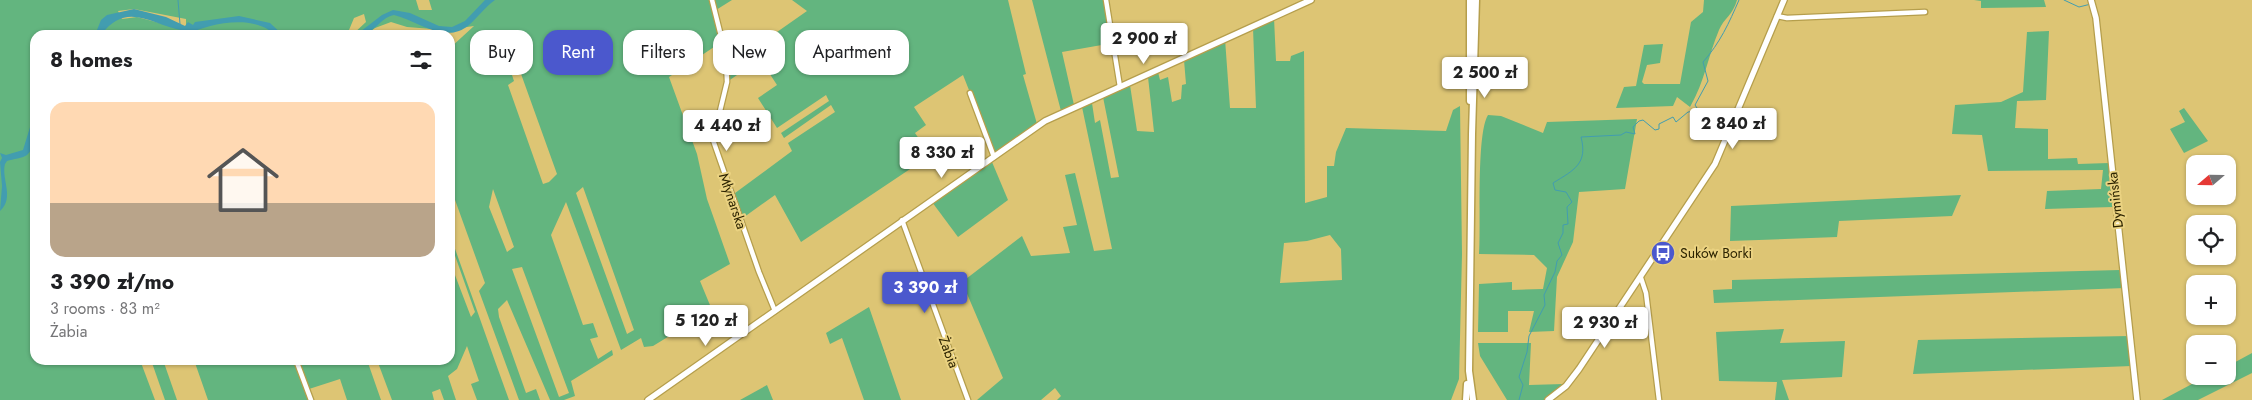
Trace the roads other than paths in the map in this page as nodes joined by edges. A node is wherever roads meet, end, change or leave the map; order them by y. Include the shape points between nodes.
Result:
1 (712, 0) edge
2 (1106, 0) edge
3 (1310, 0) edge
4 (1470, 0) edge
5 (1476, 0) edge
6 (1784, 0) edge
7 (2092, 3) edge
8 (1925, 12) dead end
9 (1778, 16) junction
10 (1120, 87) junction
11 (970, 93) dead end
12 (1472, 134) junction
13 (994, 157) junction
14 (902, 220) junction
15 (1640, 278) junction
16 (775, 311) junction
17 (298, 365) edge
18 (1469, 371) junction
19 (312, 400) edge
20 (648, 400) edge
21 (968, 400) edge
22 (1468, 400) edge
23 (1473, 400) edge
24 (1548, 400) edge
25 (1659, 400) edge
26 (2137, 400) edge

1 - 16 street, Młynarska via 726,56 727,82 713,140
2 - 10 street
3 - 10 street
4 - 12 main road
5 - 12 main road
6 - 9 street
7 - 26 street, Dymińska
8 - 9 street
9 - 15 street via 1718,158
10 - 13 street via 1045,121
11 - 13 street
12 - 18 main road
13 - 14 street
14 - 16 street
14 - 21 street, Żabia
15 - 24 street via 1576,374
15 - 25 street via 1645,288
16 - 20 street
17 - 19 street
18 - 22 main road
18 - 23 main road

